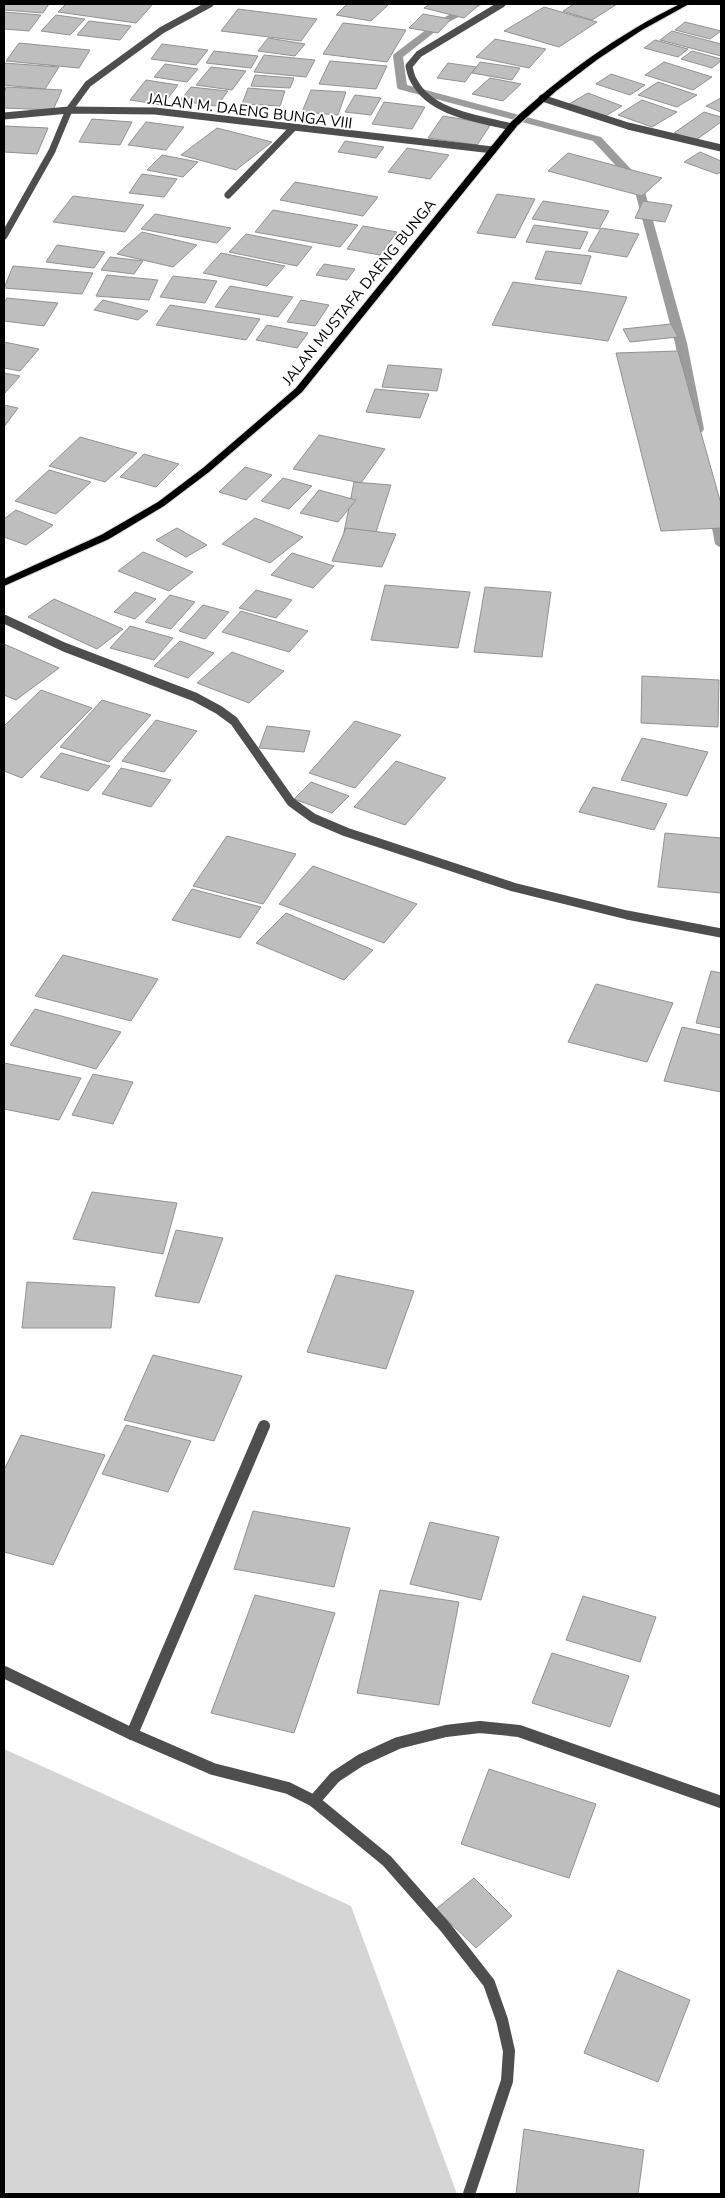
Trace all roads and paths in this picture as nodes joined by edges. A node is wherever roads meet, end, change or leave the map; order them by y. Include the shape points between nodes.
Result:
1 (210, 4) edge
2 (502, 4) edge
3 (686, 4) edge
4 (542, 98) junction
5 (69, 110) junction
6 (4, 116) edge
7 (513, 125) junction
8 (293, 128) junction
9 (721, 148) edge
10 (493, 150) junction
11 (228, 195) dead end
12 (4, 236) edge
13 (4, 583) edge
14 (4, 619) edge
15 (721, 933) edge
16 (264, 1426) dead end
17 (4, 1672) edge
18 (132, 1734) junction
19 (314, 1801) junction
20 (721, 1802) edge
21 (469, 2194) edge

1 - 5 street via 162,30 88,84
2 - 7 street via 419,54 409,66 410,77 418,90 454,111
3 - 4 main road, JALAN MUSTAFA DAENG BUNGA via 620,40
4 - 7 main road, JALAN MUSTAFA DAENG BUNGA
4 - 9 street via 628,126
5 - 6 street, JALAN M. DAENG BUNGA VIII
5 - 8 street, JALAN M. DAENG BUNGA VIII via 154,111
5 - 12 street via 52,151
7 - 10 main road, JALAN MUSTAFA DAENG BUNGA
8 - 10 street, JALAN M. DAENG BUNGA VIII
8 - 11 street
10 - 13 main road, JALAN MUSTAFA DAENG BUNGA via 298,390 206,470 161,504 104,537
14 - 15 street via 64,647 195,697 219,710 234,721 291,802 313,818 513,887 627,915
16 - 18 street
17 - 18 street
18 - 19 street via 213,1769 288,1788
19 - 20 street via 335,1777 361,1760 398,1743 446,1731 480,1727 519,1731
19 - 21 street via 387,1861 489,1983 509,2051 506,2081

